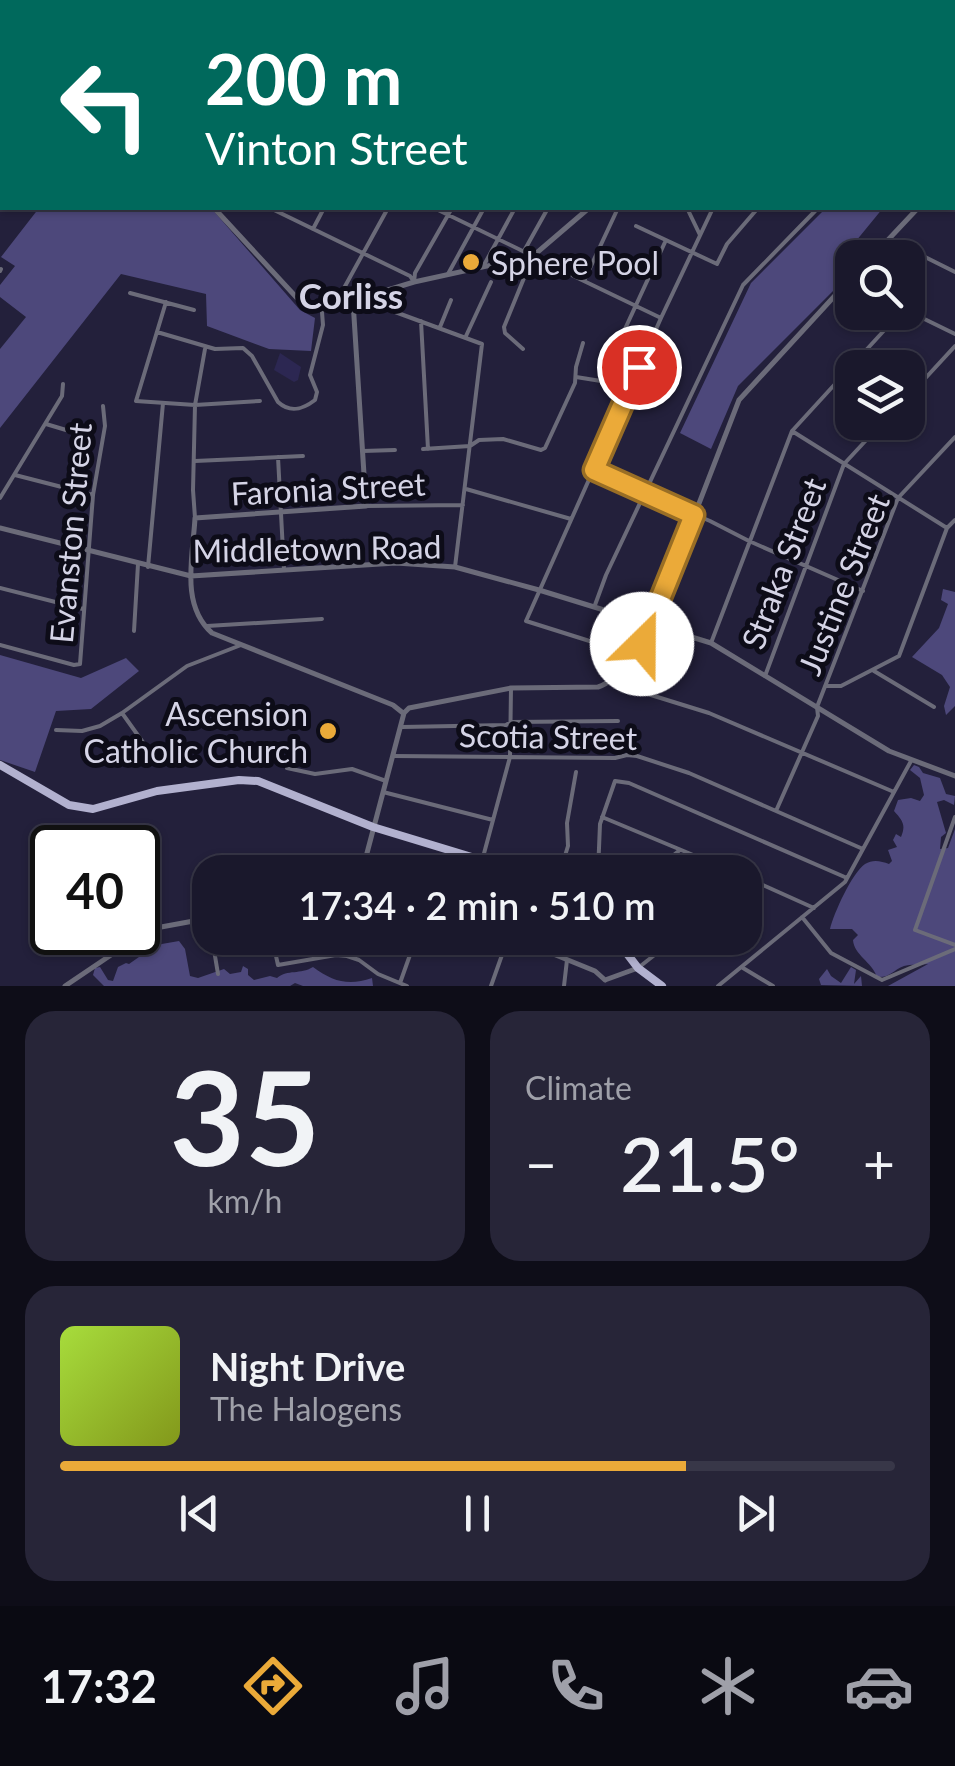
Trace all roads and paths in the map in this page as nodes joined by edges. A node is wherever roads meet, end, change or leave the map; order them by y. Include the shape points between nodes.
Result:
1 (216, 210) edge
2 (274, 210) edge
3 (323, 210) edge
4 (387, 210) edge
5 (438, 210) edge
6 (451, 210) edge
7 (483, 210) edge
8 (515, 210) edge
9 (547, 210) edge
10 (587, 210) edge
11 (617, 210) edge
12 (687, 210) edge
13 (712, 210) edge
14 (756, 210) edge
15 (816, 210) edge
16 (916, 210) edge
17 (448, 215) junction
18 (636, 226) dead end
19 (473, 227) junction
20 (313, 228) junction
21 (700, 235) junction
22 (498, 239) junction
23 (889, 239) joint
24 (666, 240) junction
25 (524, 252) junction
26 (692, 252) junction
27 (363, 253) junction
28 (532, 256) junction
29 (483, 267) junction
30 (561, 270) dead end
31 (955, 272) edge
32 (448, 275) junction
33 (584, 280) junction
34 (414, 282) junction
35 (491, 282) dead end
36 (130, 293) dead end
37 (362, 297) junction
38 (835, 298) edge
39 (451, 300) dead end
40 (353, 301) junction
41 (166, 302) junction
42 (634, 306) junction
43 (194, 310) dead end
44 (322, 310) junction
45 (661, 318) junction
46 (420, 321) junction
47 (925, 321) edge
48 (440, 327) junction
49 (887, 330) edge
50 (157, 332) junction
51 (955, 334) edge
52 (466, 336) junction
53 (583, 343) dead end
54 (955, 346) edge
55 (206, 347) junction
56 (523, 349) dead end
57 (576, 377) junction
58 (925, 379) edge
59 (601, 381) junction
60 (63, 384) dead end
61 (628, 392) junction
62 (260, 401) dead end
63 (162, 403) junction
64 (196, 405) junction
65 (103, 406) dead end
66 (46, 424) junction
67 (792, 431) junction
68 (86, 436) dead end
69 (955, 437) edge
70 (867, 440) edge
71 (470, 446) junction
72 (395, 450) dead end
73 (363, 451) junction
74 (304, 456) dead end
75 (278, 457) junction
76 (195, 462) junction
77 (844, 464) junction
78 (594, 470) junction
79 (14, 475) junction
80 (466, 488) junction
81 (645, 494) junction
82 (93, 496) junction
83 (0, 498) edge
84 (898, 498) junction
85 (464, 504) junction
86 (366, 506) junction
87 (280, 512) junction
88 (694, 515) junction
89 (195, 518) junction
90 (570, 519) junction
91 (955, 520) edge
92 (0, 528) edge
93 (947, 528) junction
94 (749, 541) junction
95 (88, 551) junction
96 (138, 564) junction
97 (148, 566) junction
98 (806, 566) junction
99 (455, 567) junction
100 (284, 570) junction
101 (191, 576) junction
102 (0, 588) edge
103 (539, 590) junction
104 (863, 591) junction
105 (594, 606) junction
106 (83, 609) junction
107 (322, 619) dead end
108 (652, 625) junction
109 (205, 627) junction
110 (134, 631) dead end
111 (712, 643) junction
112 (0, 645) edge
113 (241, 645) junction
114 (634, 655) junction
115 (873, 670) junction
116 (765, 676) junction
117 (608, 682) junction
118 (826, 686) junction
119 (511, 688) junction
120 (817, 707) junction
121 (934, 708) dead end
122 (122, 713) junction
123 (404, 714) junction
124 (511, 722) junction
125 (618, 722) dead end
126 (402, 727) junction
127 (56, 730) dead end
128 (147, 748) dead end
129 (802, 751) junction
130 (393, 756) junction
131 (510, 757) junction
132 (911, 761) junction
133 (0, 765) edge
134 (286, 768) dead end
135 (576, 772) dead end
136 (955, 776) edge
137 (386, 782) junction
138 (383, 792) junction
139 (894, 792) junction
140 (776, 811) junction
141 (602, 817) junction
142 (955, 817) edge
143 (494, 820) junction
144 (373, 827) junction
145 (864, 849) junction
146 (680, 850) junction
147 (366, 855) edge
148 (465, 855) edge
149 (484, 855) edge
150 (565, 855) edge
151 (599, 855) edge
152 (674, 855) edge
153 (692, 855) edge
154 (847, 878) junction
155 (762, 886) edge
156 (814, 908) junction
157 (802, 917) junction
158 (192, 922) edge
159 (955, 947) edge
160 (215, 955) edge
161 (276, 955) edge
162 (336, 955) edge
163 (336, 955) edge
164 (410, 955) edge
165 (504, 955) edge
166 (556, 955) edge
167 (628, 955) edge
168 (654, 955) edge
169 (567, 960) junction
170 (742, 967) junction
171 (638, 968) junction
172 (218, 974) dead end
173 (378, 974) junction
174 (608, 981) edge
175 (400, 983) junction
176 (65, 986) edge
177 (376, 986) edge
178 (407, 986) edge
179 (490, 986) edge
180 (564, 986) edge
181 (662, 986) edge
182 (718, 986) edge
183 (773, 986) edge

1 - 44 street via 297,298
2 - 20 street
3 - 20 street
4 - 27 street
5 - 17 street
6 - 17 street
7 - 19 street
8 - 22 street
9 - 25 street
10 - 28 street
11 - 33 street
12 - 21 street
13 - 21 street
14 - 26 street via 717,264
15 - 81 street via 743,285
16 - 23 street
17 - 19 street
17 - 34 street
18 - 24 street
19 - 22 street
19 - 32 street
20 - 27 street
21 - 26 street
22 - 25 street
22 - 29 street
23 - 31 street
24 - 26 street
24 - 42 street
25 - 28 street
26 - 45 street
27 - 34 street
27 - 44 street via 338,299
28 - 29 street
28 - 56 street via 504,327
29 - 32 street
30 - 33 street
32 - 34 street
33 - 42 street
34 - 37 street
35 - 52 street
36 - 41 street
37 - 40 street
37 - 46 street
38 - 88 street via 743,393
39 - 48 street
40 - 44 street
40 - 73 street
41 - 43 street
41 - 50 street
42 - 45 street
42 - 59 street
44 - 55 street via 310,375 318,392 298,410 278,402 247,350
45 - 61 street
46 - 48 street
46 - 71 street via 426,449
47 - 51 street
48 - 52 street
49 - 67 street
50 - 55 street
50 - 63 street via 136,401
52 - 71 street via 482,344
53 - 57 street
54 - 58 street
55 - 64 street
57 - 59 street
57 - 71 street via 542,450 503,438
59 - 61 street
60 - 66 street
61 - 78 street
62 - 64 street
63 - 64 street
63 - 97 street
64 - 76 street
65 - 82 street, Evanston Street via 106,426
66 - 68 street
66 - 79 street
67 - 77 street
67 - 94 street
69 - 84 street, Justine Street
70 - 77 street, Straka Street
71 - 80 street
72 - 73 street
73 - 86 street
74 - 75 street
75 - 76 street
75 - 87 street
76 - 89 street
77 - 84 street
77 - 98 street, Straka Street
78 - 81 street
78 - 90 street
79 - 82 street
79 - 83 street
80 - 85 street
80 - 90 street
81 - 88 street
81 - 105 street
82 - 95 street, Evanston Street
84 - 93 street
84 - 104 street, Justine Street
85 - 86 street, Faronia Street
85 - 99 street
86 - 87 street, Faronia Street
87 - 89 street, Faronia Street
87 - 100 street
88 - 94 street
88 - 108 street
89 - 101 street
90 - 103 street
91 - 93 street
92 - 95 street, Middletown Road
93 - 115 street via 899,656
94 - 98 street
94 - 111 street
95 - 96 street, Middletown Road
95 - 106 street, Evanston Street
96 - 97 street, Middletown Road
96 - 110 street
97 - 101 street, Middletown Road
98 - 104 street
98 - 116 street, Straka Street
99 - 100 street, Middletown Road via 396,563
99 - 103 street, Middletown Road
100 - 101 street, Middletown Road
101 - 109 street via 195,612
102 - 106 street
103 - 105 street, Middletown Road
103 - 114 street via 526,622
104 - 118 street, Justine Street
105 - 108 street, Middletown Road
106 - 112 street, Evanston Street via 80,664
107 - 109 street
108 - 111 street, Middletown Road
108 - 114 street
109 - 113 street
111 - 116 street, Middletown Road
113 - 122 street via 187,666
113 - 123 street
114 - 117 street
115 - 118 street
115 - 121 street
116 - 120 street, Middletown Road
117 - 119 street via 592,688
117 - 129 street
118 - 120 street, Justine Street
119 - 123 street via 414,706
119 - 124 street
120 - 129 street, Justine Street
120 - 132 street, Middletown Road
122 - 127 street via 82,731
122 - 128 street
123 - 126 street
124 - 125 street
124 - 126 street
124 - 131 street
126 - 130 street
129 - 139 street
129 - 140 street, Justine Street
130 - 131 street, Scotia Street
130 - 137 street
131 - 140 street, Scotia Street via 637,756
131 - 143 street
132 - 136 street, Middletown Road
132 - 139 street
133 - 144 main road via 79,808 157,791 258,781
134 - 137 street via 315,774 352,770
135 - 150 street
137 - 138 street
138 - 143 street
138 - 144 street
139 - 145 street
140 - 145 street, Scotia Street
141 - 146 street
141 - 151 street
141 - 154 street via 615,781 629,784
142 - 159 street via 916,930
143 - 149 street
144 - 147 street
144 - 148 main road
145 - 154 street
146 - 152 street
146 - 153 street
154 - 156 street
155 - 156 street
156 - 157 street
157 - 159 street via 831,953 882,980
157 - 170 street
158 - 176 street via 144,932
160 - 172 street
161 - 162 street via 278,965
163 - 173 street
164 - 175 street
165 - 179 street
166 - 169 street
167 - 171 main road
168 - 171 street
169 - 174 street
169 - 180 street
170 - 182 street
170 - 183 street
171 - 174 street
171 - 181 main road
173 - 175 street
173 - 177 street
175 - 178 street

